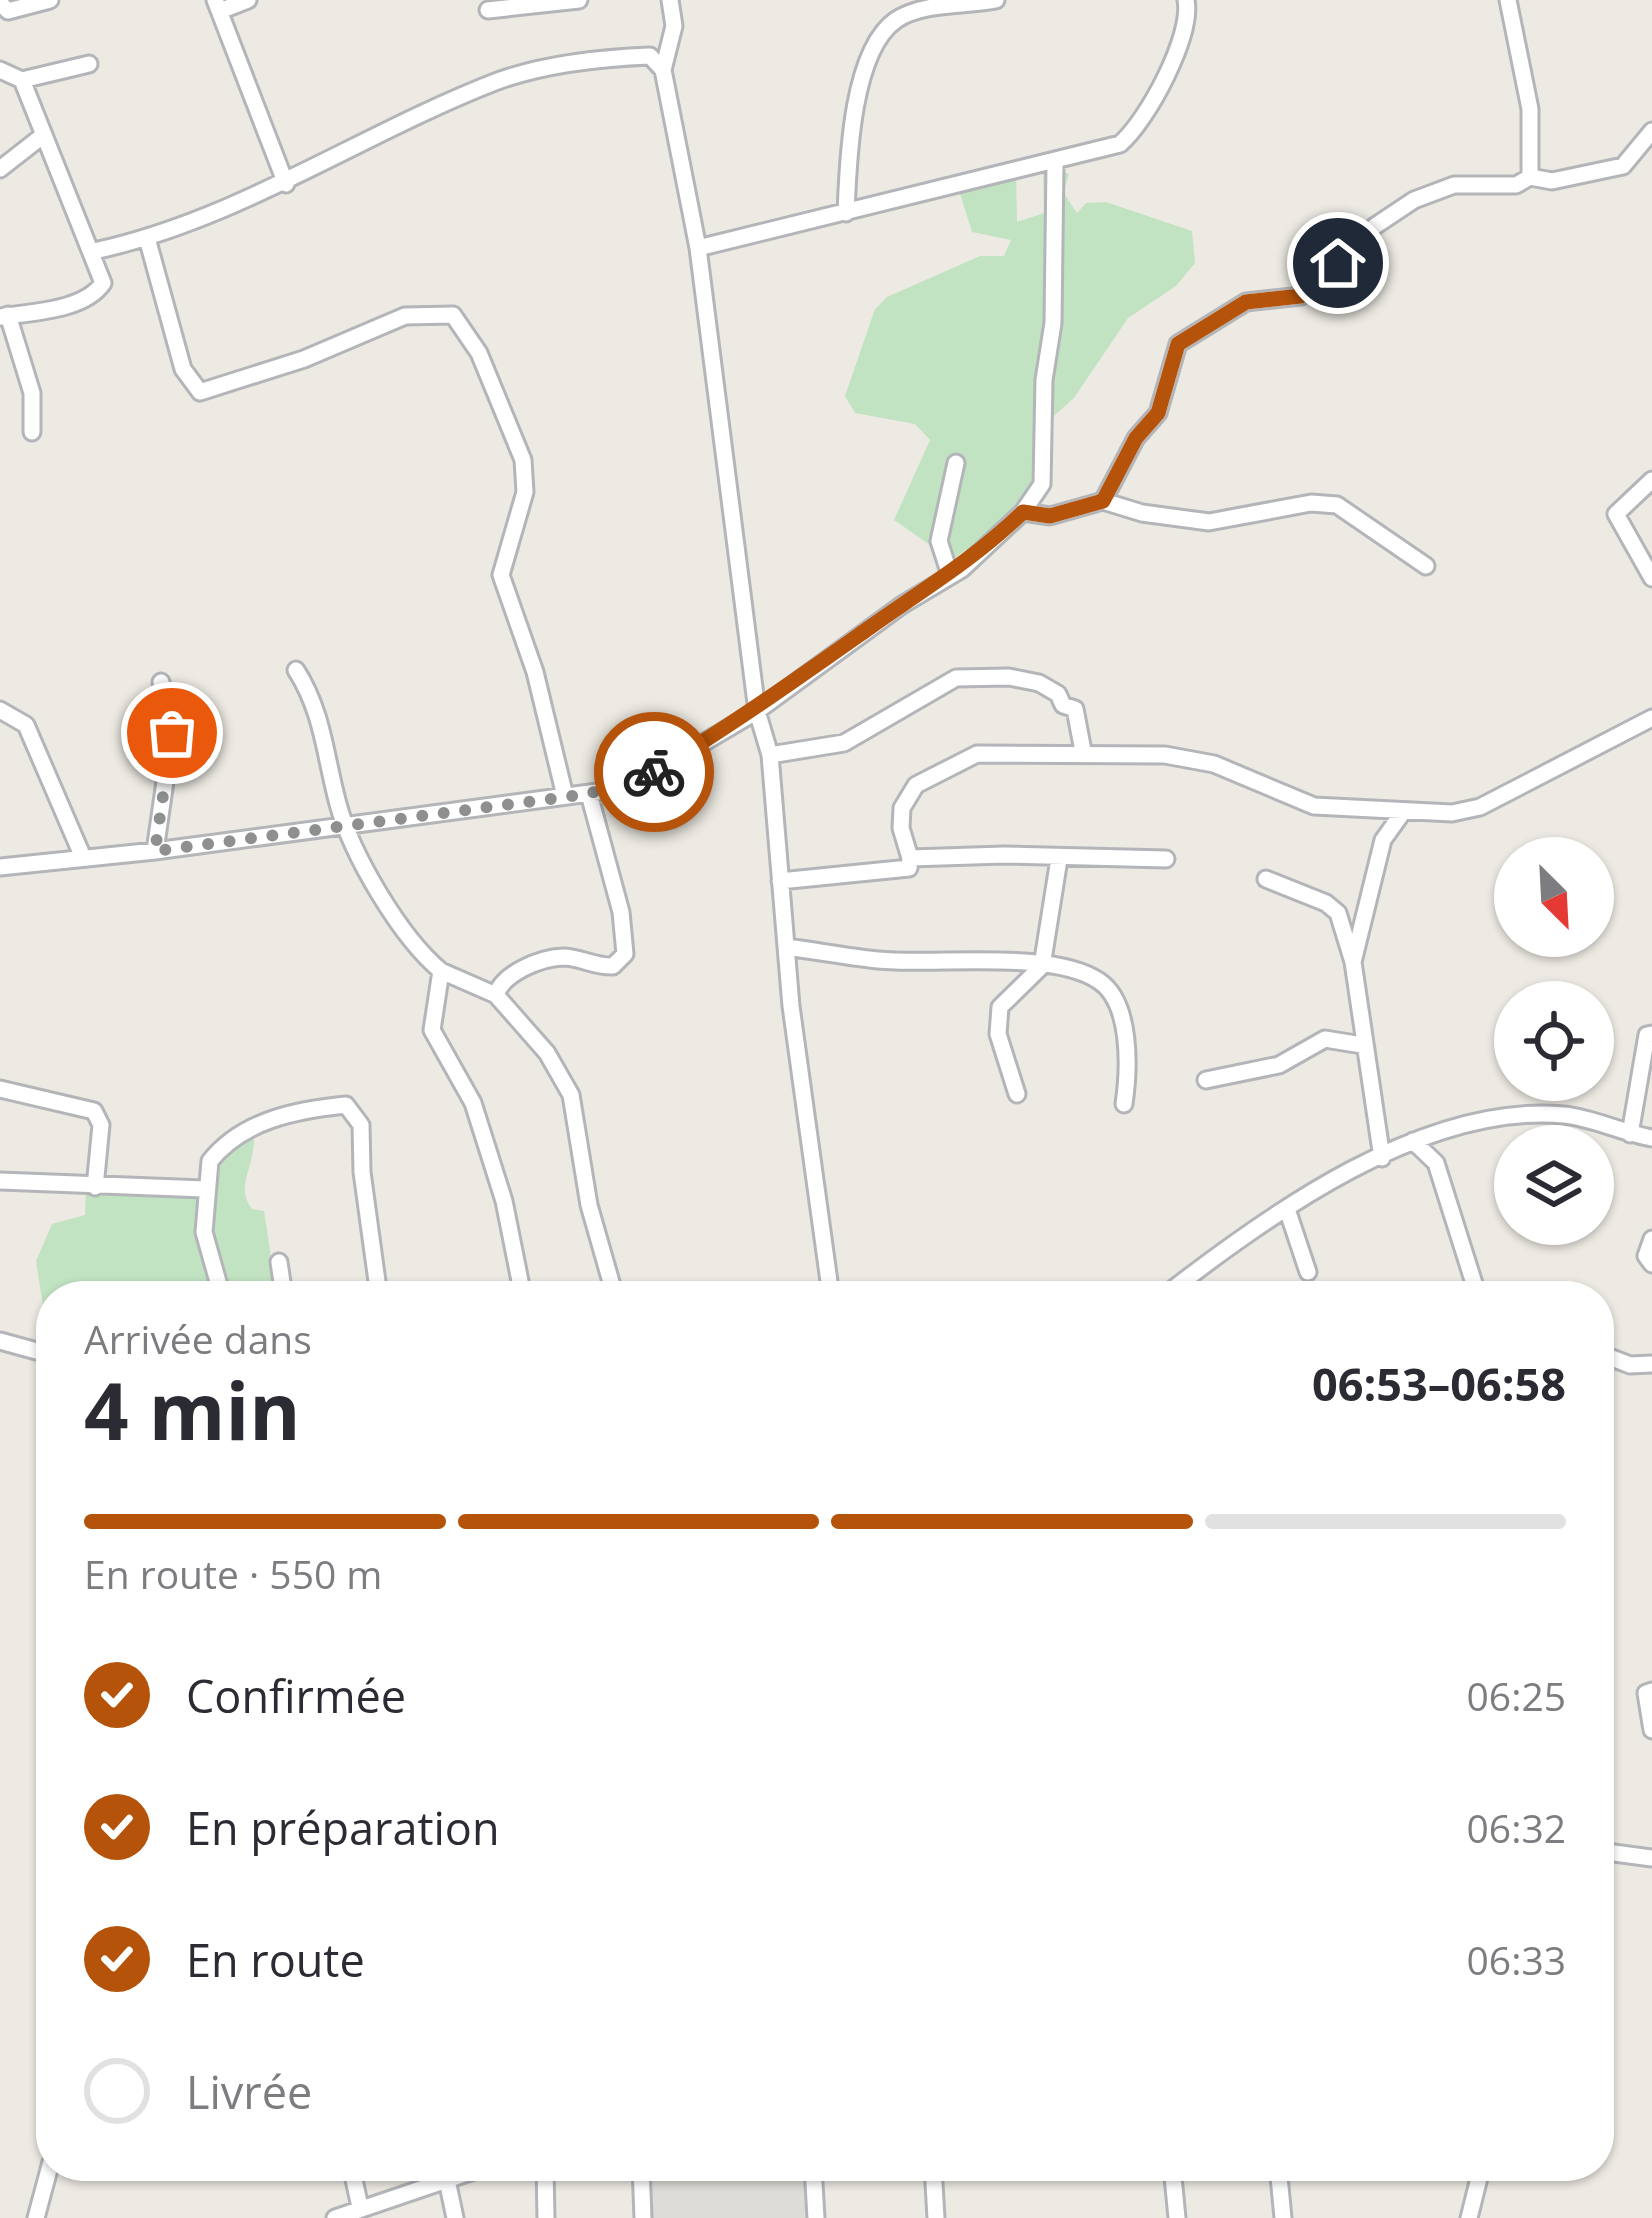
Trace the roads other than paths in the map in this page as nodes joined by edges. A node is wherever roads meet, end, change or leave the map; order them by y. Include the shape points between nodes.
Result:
1 (50, 0) edge
2 (248, 0) edge
3 (579, 0) edge
4 (670, 0) edge
5 (995, 0) edge
6 (1186, 0) edge
7 (1508, 0) edge
8 (0, 3) edge
9 (218, 6) edge
10 (488, 10) dead end
11 (88, 64) dead end
12 (0, 70) edge
13 (662, 70) junction
14 (22, 80) junction
15 (1652, 130) edge
16 (40, 137) junction
17 (1054, 163) junction
18 (0, 170) edge
19 (1530, 177) junction
20 (286, 184) junction
21 (846, 213) junction
22 (147, 238) junction
23 (698, 248) junction
24 (94, 251) junction
25 (4, 316) edge
26 (32, 432) dead end
27 (956, 463) dead end
28 (1652, 479) edge
29 (1103, 501) junction
30 (1023, 512) junction
31 (1426, 566) dead end
32 (950, 575) junction
33 (1652, 578) edge
34 (296, 670) dead end
35 (161, 682) dead end
36 (0, 710) edge
37 (757, 711) junction
38 (1652, 718) edge
39 (1083, 752) junction
40 (770, 755) junction
41 (589, 794) junction
42 (565, 796) junction
43 (1402, 812) junction
44 (344, 824) junction
45 (155, 851) junction
46 (82, 855) junction
47 (910, 859) junction
48 (1059, 860) junction
49 (1166, 860) dead end
50 (0, 867) edge
51 (1266, 879) dead end
52 (781, 880) junction
53 (786, 947) junction
54 (1352, 962) junction
55 (1042, 966) junction
56 (440, 971) junction
57 (496, 995) junction
58 (1652, 1034) edge
59 (1362, 1045) junction
60 (1206, 1080) dead end
61 (0, 1088) edge
62 (1017, 1094) dead end
63 (1124, 1104) dead end
64 (1630, 1134) junction
65 (1652, 1138) edge
66 (1412, 1141) junction
67 (1382, 1158) junction
68 (0, 1181) edge
69 (95, 1186) junction
70 (205, 1189) junction
71 (1287, 1209) junction
72 (1652, 1239) edge
73 (279, 1262) dead end
74 (1652, 1264) edge
75 (1308, 1272) dead end
76 (218, 1281) edge
77 (282, 1281) edge
78 (377, 1281) edge
79 (520, 1281) edge
80 (611, 1281) edge
81 (829, 1281) edge
82 (1185, 1281) edge
83 (1473, 1281) edge
84 (0, 1341) edge
85 (36, 1351) edge
86 (1614, 1359) edge
87 (1652, 1364) edge
88 (1652, 1690) edge
89 (1652, 1730) edge
90 (1614, 1853) edge
91 (1652, 1858) edge
92 (46, 2181) edge
93 (354, 2181) edge
94 (445, 2181) edge
95 (448, 2181) edge
96 (545, 2181) edge
97 (642, 2181) edge
98 (814, 2181) edge
99 (934, 2181) edge
100 (1173, 2181) edge
101 (1279, 2181) edge
102 (1478, 2181) edge
103 (360, 2207) junction
104 (36, 2218) edge
105 (335, 2218) edge
106 (455, 2218) edge
107 (546, 2218) edge
108 (643, 2218) edge
109 (815, 2218) edge
110 (936, 2218) edge
111 (1177, 2218) edge
112 (1283, 2218) edge
113 (1469, 2218) edge

1 - 8 street via 8,11
2 - 9 street
3 - 10 street
4 - 13 street via 674,26
5 - 21 street via 892,22 858,86
6 - 17 street via 1190,21 1133,133
7 - 19 street via 1530,109
9 - 20 street
11 - 14 street
12 - 14 street
13 - 20 street via 650,56 625,57 497,81
13 - 23 street
14 - 16 street
15 - 19 street via 1623,166 1552,181
16 - 18 street
16 - 24 street
17 - 21 street
17 - 30 street via 1042,484
19 - 29 street via 1516,185 1454,185 1414,200 1301,296 1246,302 1178,344 1158,413
20 - 22 street
21 - 23 street
22 - 24 street
22 - 42 street via 183,369 200,392 406,316 453,315 479,353 523,460 525,492 501,575 536,671
23 - 37 street
24 - 25 street via 98,290 70,304
25 - 26 street via 32,393
27 - 32 street via 938,541
28 - 33 street via 1616,514
29 - 30 street via 1050,516
29 - 31 street via 1209,522 1311,503 1336,506
30 - 32 street
32 - 37 street
34 - 44 street via 321,722
35 - 45 street via 172,733
36 - 46 street via 26,725
37 - 40 street
37 - 41 street via 646,777
38 - 43 street via 1480,807
39 - 40 street via 1075,710 1058,694 1009,676 970,676 927,692 844,743
39 - 43 street via 1166,754 1214,764 1314,806
39 - 47 street via 977,754 937,772 902,808
40 - 52 street
41 - 42 street
41 - 57 street via 625,954 613,966 562,957 535,965
42 - 44 street
43 - 54 street via 1383,840
44 - 45 street
44 - 56 street via 415,950
45 - 46 street
46 - 50 street
47 - 48 street
47 - 52 street via 909,868 880,875
48 - 49 street
48 - 55 street
51 - 54 street via 1338,913
52 - 53 street
53 - 55 street via 878,960
53 - 81 street
54 - 59 street
55 - 62 street via 1000,1007 998,1034
55 - 63 street via 1103,983 1117,1004
56 - 57 street
56 - 79 street via 431,1030 473,1103
57 - 80 street via 571,1095
58 - 64 street
59 - 60 street via 1325,1039 1279,1065
59 - 67 street
61 - 69 street via 94,1111 101,1125
64 - 65 street
64 - 66 street via 1568,1115 1520,1114
66 - 67 street
66 - 83 street via 1436,1163
67 - 71 street
68 - 69 street
69 - 70 street
70 - 76 street via 204,1232
70 - 78 street via 209,1161 242,1133 295,1110 346,1105 362,1125
71 - 75 street
71 - 82 street
72 - 74 street
73 - 77 street
84 - 85 street
86 - 87 street
88 - 89 street via 1645,1709
90 - 91 street
92 - 104 street
93 - 103 street
94 - 103 street
95 - 106 street
96 - 107 street
97 - 108 street
98 - 109 street
99 - 110 street
100 - 111 street
101 - 112 street
102 - 113 street
103 - 105 street

